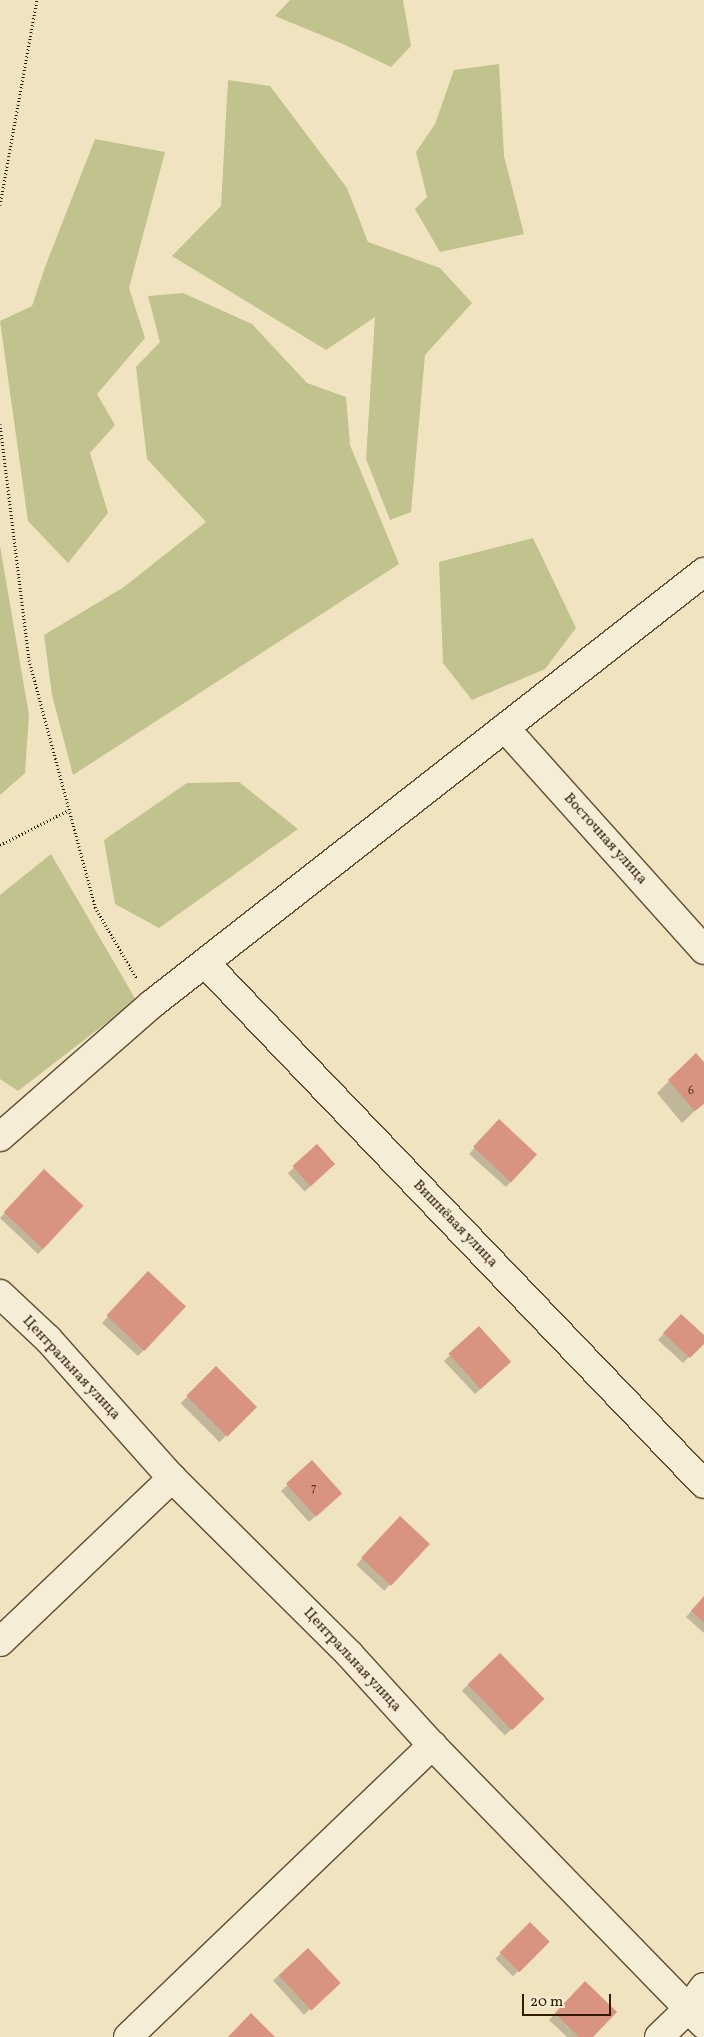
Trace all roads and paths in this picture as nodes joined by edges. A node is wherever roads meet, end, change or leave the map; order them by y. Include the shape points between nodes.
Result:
1 (37, 0) edge
2 (0, 205) edge
3 (0, 424) edge
4 (704, 572) edge
5 (505, 728) junction
6 (69, 810) junction
7 (0, 845) edge
8 (704, 950) edge
9 (205, 963) junction
10 (152, 1004) junction
11 (0, 1137) edge
12 (0, 1294) edge
13 (172, 1478) junction
14 (704, 1484) edge
15 (0, 1642) edge
16 (432, 1745) junction
17 (704, 1987) edge
18 (696, 2017) edge
19 (128, 2037) edge
20 (659, 2037) edge

1 - 2 path
3 - 6 path via 29,660
4 - 5 street
5 - 8 street, Восточная улица
5 - 9 street
6 - 7 path
6 - 10 path via 95,907
9 - 10 street
9 - 14 street, Вишнёвая улица
10 - 11 street
12 - 13 street, Центральная улица via 48,1338
13 - 15 street
13 - 16 street, Центральная улица via 350,1654
16 - 18 street, Центральная улица
16 - 19 street
17 - 18 street
18 - 20 street

